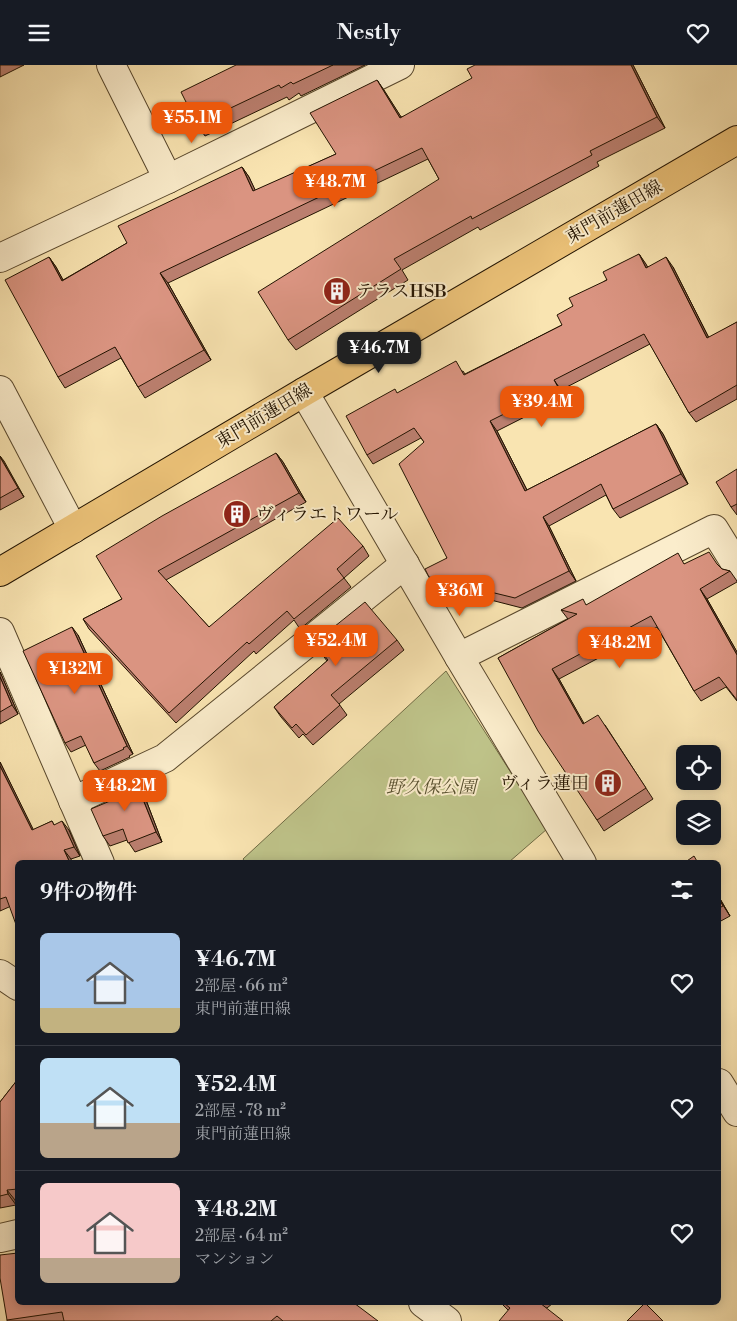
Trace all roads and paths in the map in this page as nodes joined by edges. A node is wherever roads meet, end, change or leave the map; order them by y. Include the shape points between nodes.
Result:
1 (111, 65) edge
2 (400, 65) edge
3 (737, 141) edge
4 (168, 179) junction
5 (0, 258) edge
6 (0, 390) edge
7 (304, 392) junction
8 (73, 529) junction
9 (405, 564) junction
10 (737, 566) edge
11 (0, 572) edge
12 (0, 632) edge
13 (459, 657) junction
14 (73, 801) junction
15 (570, 858) edge
16 (99, 860) edge
17 (0, 974) edge
18 (15, 984) edge
19 (721, 1086) edge
20 (737, 1112) edge
21 (15, 1234) edge
22 (0, 1237) edge
23 (426, 1305) edge
24 (446, 1321) edge

1 - 4 street
2 - 4 street
3 - 7 main road, 東門前蓮田線
4 - 5 street
6 - 8 street
7 - 8 main road, 東門前蓮田線
7 - 9 street
8 - 11 main road, 東門前蓮田線
9 - 13 street
9 - 14 street via 165,758
10 - 13 street via 714,529
12 - 14 street
13 - 15 street
14 - 16 street
17 - 18 street
19 - 20 street
21 - 22 street
23 - 24 street

